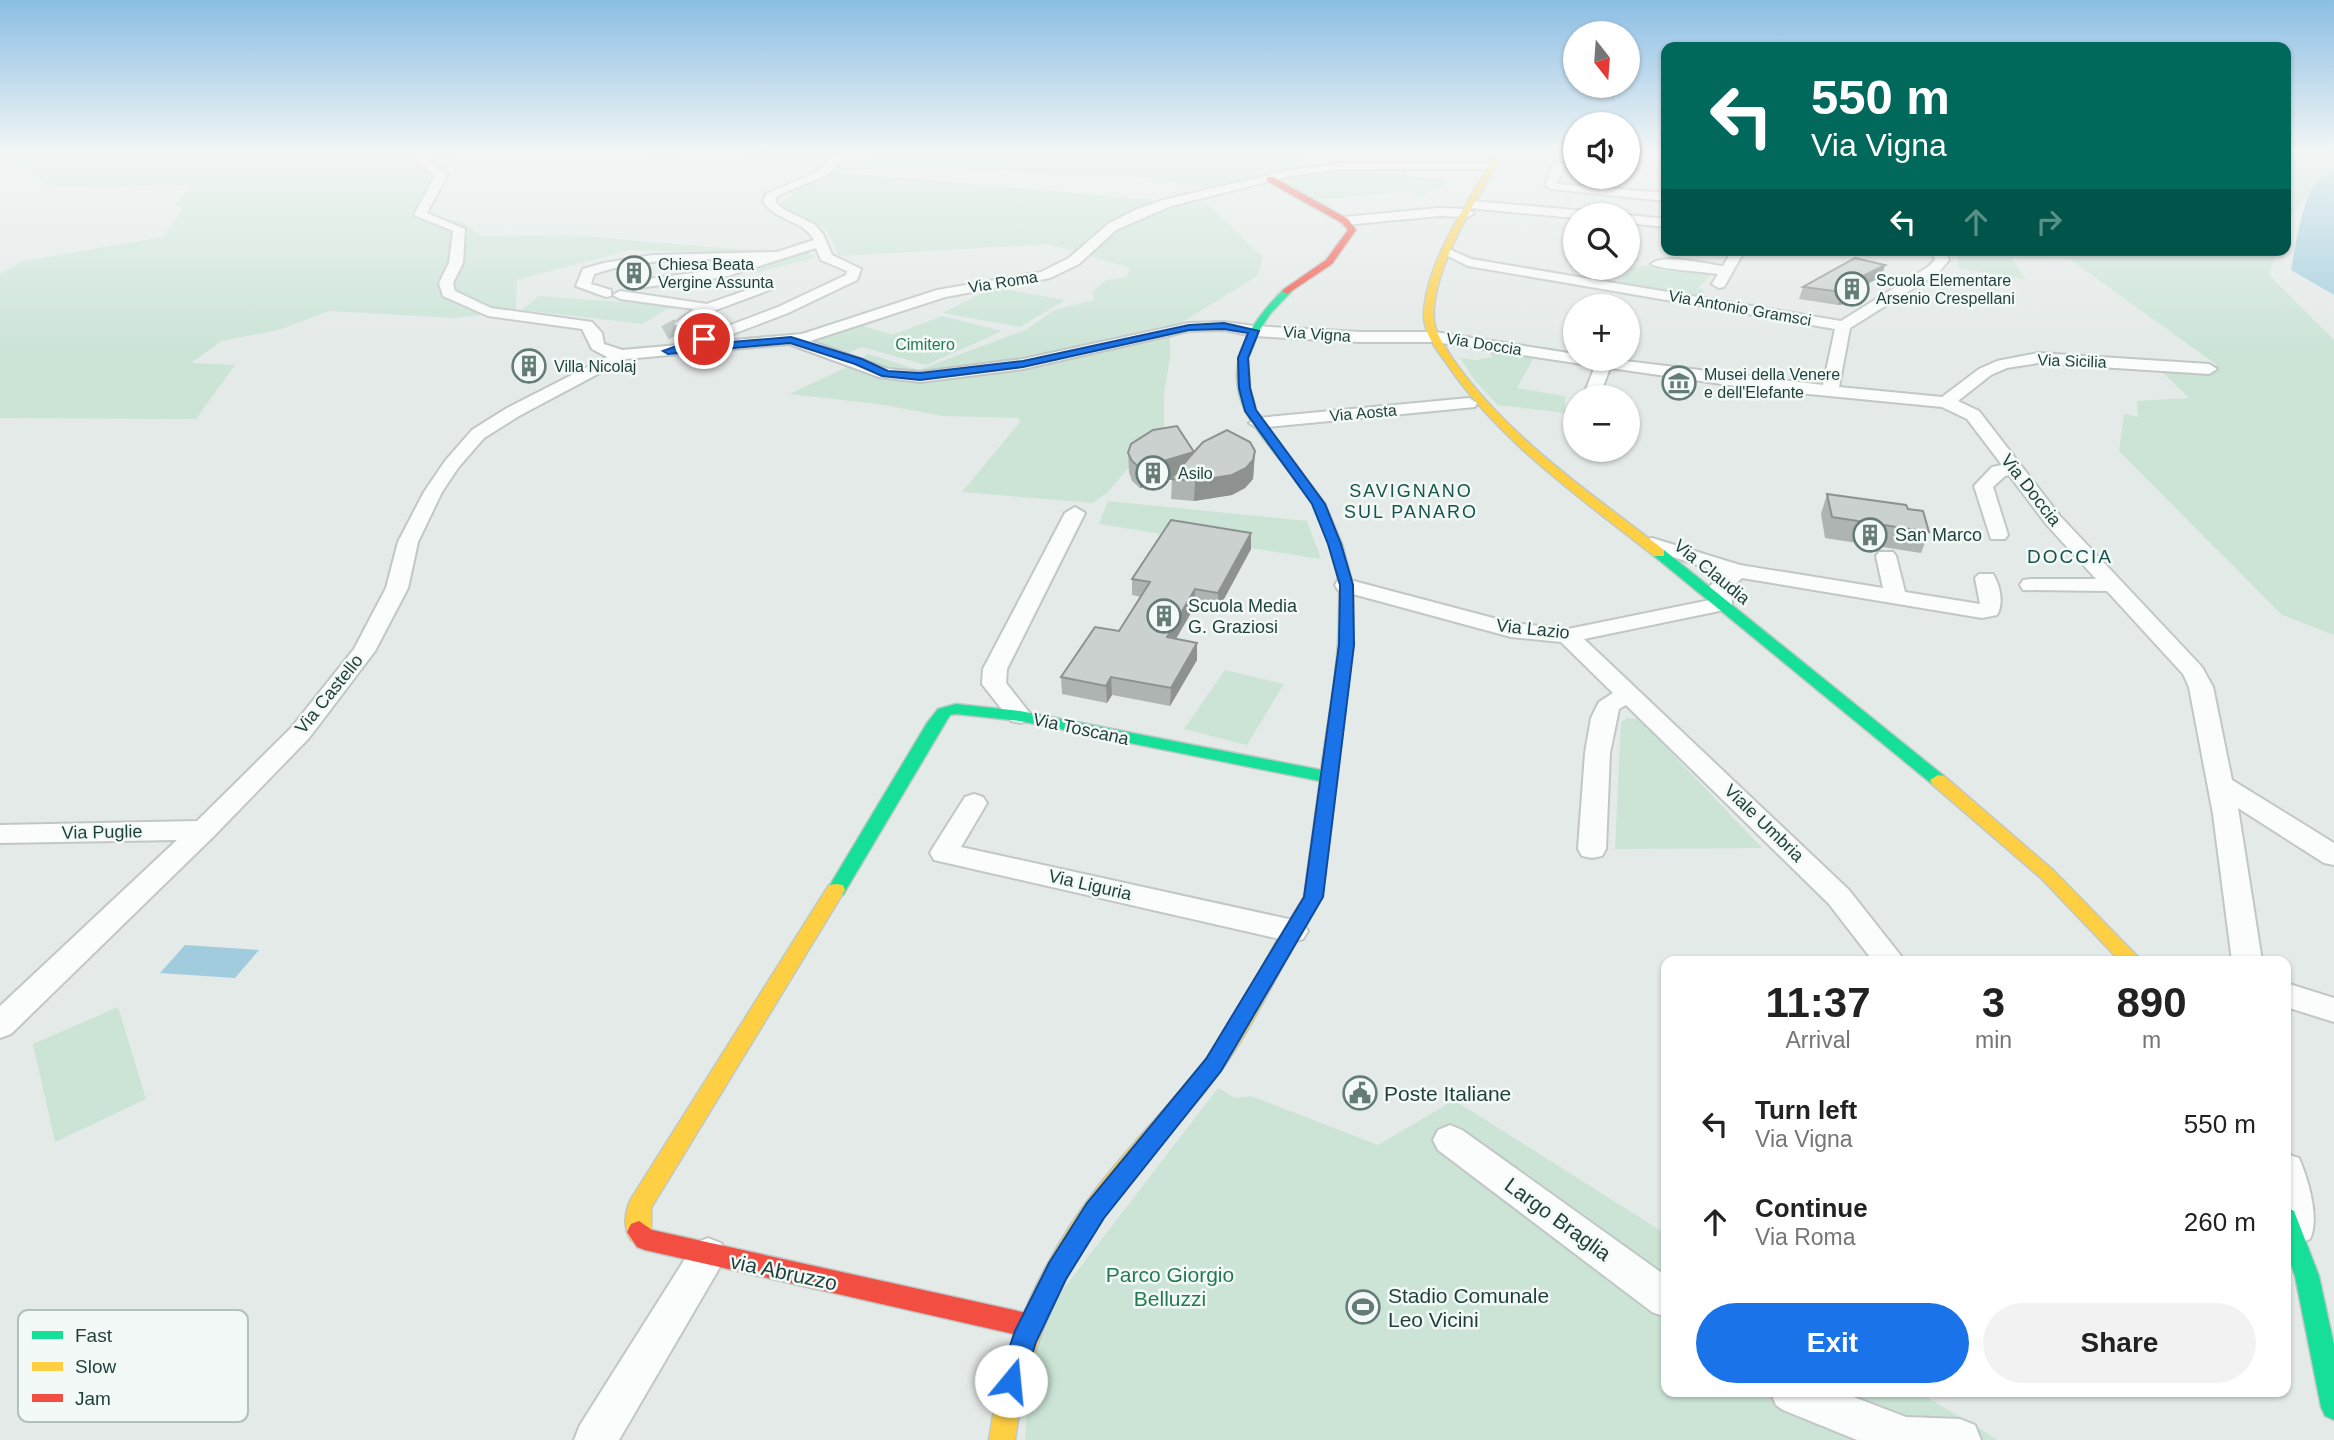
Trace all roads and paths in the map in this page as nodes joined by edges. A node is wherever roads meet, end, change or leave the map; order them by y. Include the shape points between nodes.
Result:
1 (425, 217) edge
2 (785, 217) edge
3 (1131, 217) edge
4 (1340, 217) edge
5 (1378, 217) edge
6 (1466, 217) edge
7 (1345, 220) junction
8 (1640, 220) edge
9 (1661, 222) edge
10 (821, 243) junction
11 (781, 256) junction
12 (1736, 256) edge
13 (1940, 256) edge
14 (1446, 258) junction
15 (1658, 264) dead end
16 (1727, 271) junction
17 (638, 284) dead end
18 (759, 287) dead end
19 (1708, 303) junction
20 (703, 310) junction
21 (681, 324) tunnel mouth
22 (1843, 326) junction
23 (1254, 331) junction
24 (665, 333) tunnel mouth
25 (1435, 337) junction
26 (704, 339) junction
27 (791, 340) junction
28 (647, 344) junction
29 (597, 346) junction
30 (668, 351) junction
31 (622, 355) junction
32 (1563, 357) edge
33 (1640, 368) edge
34 (2209, 369) dead end
35 (1830, 391) junction
36 (1946, 402) junction
37 (1469, 403) dead end
38 (1258, 423) junction
39 (2014, 469) junction
40 (1075, 513) dead end
41 (1998, 536) dead end
42 (1642, 541) junction
43 (1886, 556) dead end
44 (1728, 570) junction
45 (1680, 571) junction
46 (1986, 578) dead end
47 (1346, 585) junction
48 (2031, 585) dead end
49 (2114, 585) junction
50 (1895, 596) junction
51 (1721, 604) junction
52 (1567, 636) junction
53 (1627, 696) junction
54 (1020, 716) junction
55 (1328, 777) junction
56 (2221, 785) junction
57 (974, 803) dead end
58 (204, 830) junction
59 (0, 834) edge
60 (1592, 849) dead end
61 (2334, 856) edge
62 (1293, 931) junction
63 (1886, 956) edge
64 (2127, 956) edge
65 (2246, 956) edge
66 (2291, 997) edge
67 (2334, 1010) edge
68 (0, 1025) edge
69 (1450, 1140) dead end
70 (2291, 1194) edge
71 (2291, 1232) edge
72 (708, 1255) junction
73 (2307, 1276) junction
74 (1661, 1295) edge
75 (1031, 1326) junction
76 (1800, 1397) edge
77 (2334, 1407) edge
78 (595, 1440) edge
79 (1002, 1440) edge
80 (1960, 1440) edge

1 - 29 street via 459,229 456,263 446,283 448,293 488,312 587,325
2 - 10 street via 813,229
3 - 27 street, Via Roma via 1112,227 1074,261 1045,275 942,293
4 - 7 street
5 - 7 street
6 - 14 street, Via Claudia
7 - 23 street via 1352,230 1329,262 1287,291
8 - 9 street
10 - 11 street
10 - 26 street via 826,257 854,269 852,277 765,318
11 - 17 street via 724,273
11 - 20 street via 612,264 588,272 583,286 694,304
12 - 16 street
13 - 22 street via 1933,270
14 - 19 street, Via Antonio Gramsci
14 - 25 street, Via Claudia via 1431,294 1429,321
15 - 16 street
16 - 19 street
18 - 20 street via 765,289
19 - 22 street, Via Antonio Gramsci
20 - 21 street
22 - 35 street
23 - 25 street, Via Vigna
23 - 27 street, Via Vigna via 1189,327 1023,364 940,376 886,374
23 - 38 street via 1243,358 1245,388
24 - 28 street
25 - 32 street, Via Doccia
25 - 42 street, Via Claudia via 1468,389 1489,411
26 - 28 street via 676,337
26 - 30 street
27 - 30 street, Via Roma
28 - 29 street via 627,341
29 - 31 street
30 - 31 street, Via Roma
31 - 58 street, Via Castello via 478,434 433,492 408,542 397,588 364,651 300,733
33 - 35 street, Via Doccia
34 - 36 street, Via Sicilia via 2038,358 1984,372
35 - 36 street, Via Doccia
36 - 39 street, Via Doccia via 1973,415
37 - 38 street, Via Aosta
38 - 47 street via 1319,504
39 - 41 street via 1999,471 1983,486
39 - 49 street, Via Doccia via 2053,520
40 - 54 street, Via Toscana via 995,669 994,684
42 - 44 street
42 - 45 street, Via Claudia
43 - 50 street
44 - 45 street
44 - 50 street
44 - 51 street via 1720,587
45 - 51 street, Via Claudia
46 - 50 street via 1989,610
47 - 52 street, Via Lazio via 1511,631
47 - 55 street via 1346,645
48 - 49 street
49 - 56 street, Via Doccia via 2193,670 2201,687
51 - 52 street, Via Lazio
51 - 64 street, Via Claudia via 1965,802 2047,874
52 - 53 street, Viale Umbria
53 - 60 street via 1608,708 1601,732
53 - 63 street, Viale Umbria via 1839,897
54 - 55 street, Via Toscana
54 - 72 street via 956,709 944,712 934,723 639,1206 637,1230 645,1240
55 - 62 street via 1313,897
56 - 61 street
56 - 65 street, Via Doccia
57 - 62 street, Via Liguria via 944,853
58 - 59 street, Via Puglie
58 - 68 street, Via Castello
62 - 75 street via 1214,1065 1095,1210 1057,1271
66 - 67 street
69 - 74 street, Largo Braglia
70 - 73 street
71 - 73 street
72 - 75 street, via Abruzzo
72 - 78 street, via Abruzzo
73 - 77 street
75 - 79 street via 1005,1402
76 - 80 street via 1906,1438

